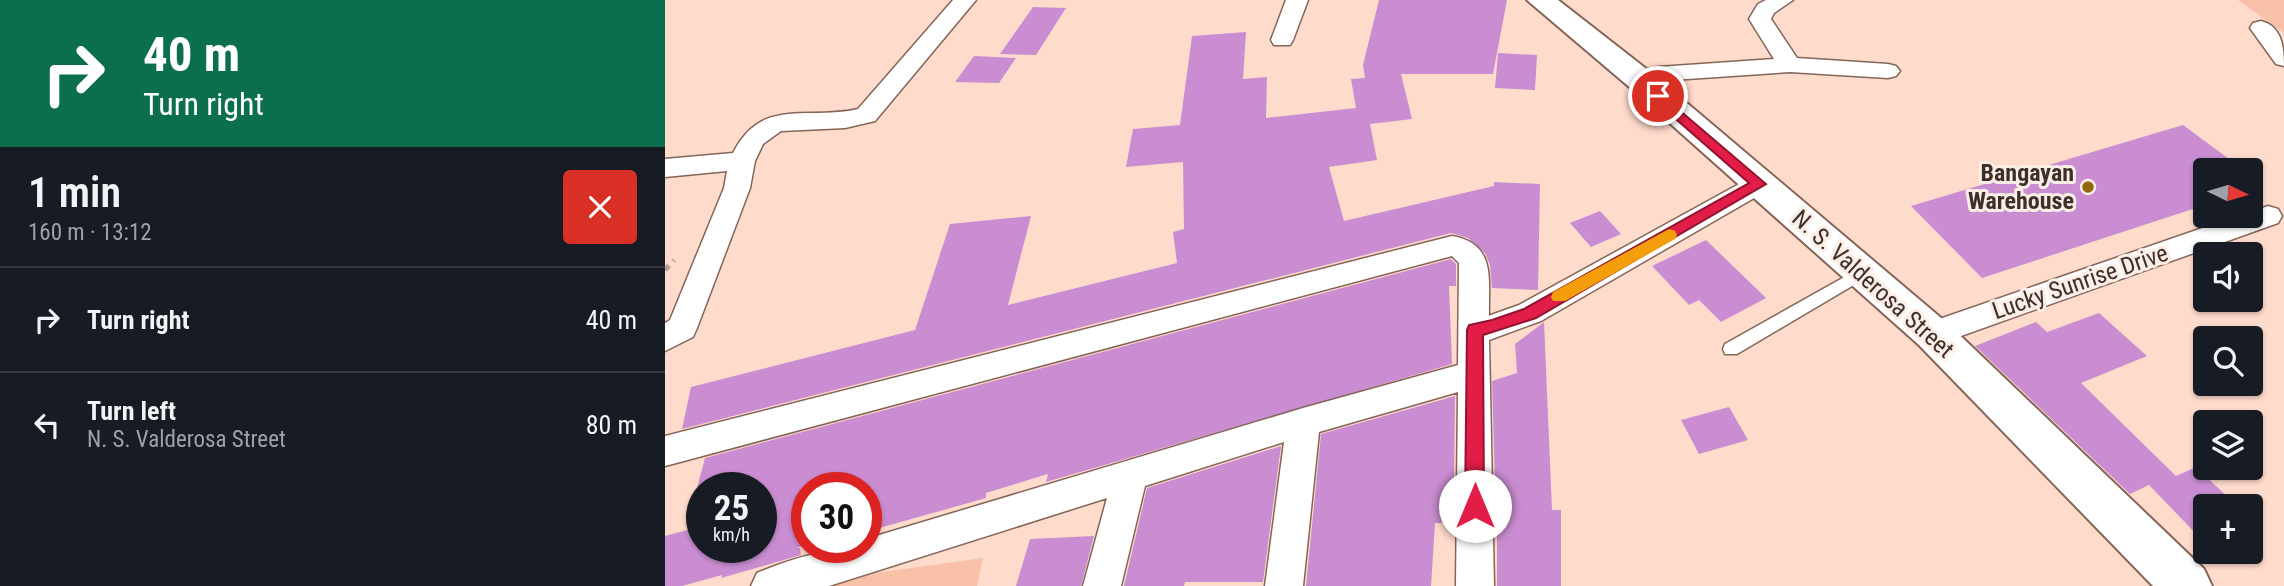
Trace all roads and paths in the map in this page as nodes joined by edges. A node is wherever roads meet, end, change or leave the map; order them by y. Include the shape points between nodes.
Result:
1 (965, 0) edge
2 (1297, 0) edge
3 (1541, 0) edge
4 (1782, 0) edge
5 (2261, 28) dead end
6 (1282, 40) dead end
7 (2284, 60) edge
8 (1790, 65) junction
9 (1888, 71) dead end
10 (1638, 78) junction
11 (742, 161) junction
12 (665, 168) edge
13 (1759, 184) junction
14 (2268, 216) dead end
15 (1864, 272) junction
16 (1475, 330) junction
17 (1933, 334) junction
18 (665, 339) edge
19 (1731, 349) dead end
20 (1475, 374) junction
21 (1303, 422) junction
22 (665, 451) edge
23 (1130, 477) junction
24 (770, 586) edge
25 (1102, 586) edge
26 (1284, 586) edge
27 (1475, 586) edge
28 (2187, 586) edge

1 - 11 street via 866,115 767,127 753,139
2 - 6 street
3 - 10 main road, N. S. Valderosa Street
4 - 8 street via 1759,19
5 - 7 street
8 - 9 street
8 - 10 street
10 - 13 main road, N. S. Valderosa Street
11 - 12 street
11 - 18 street via 737,188 682,328
13 - 15 main road, N. S. Valderosa Street
13 - 16 street via 1530,313
14 - 17 street, Lucky Sunrise Drive
15 - 17 main road, N. S. Valderosa Street
15 - 19 lane
16 - 20 street
16 - 22 street via 1470,253 1463,248 1441,248
17 - 28 main road, N. S. Valderosa Street
20 - 21 street
20 - 27 street
21 - 23 street
21 - 26 street
23 - 24 street
23 - 25 street

